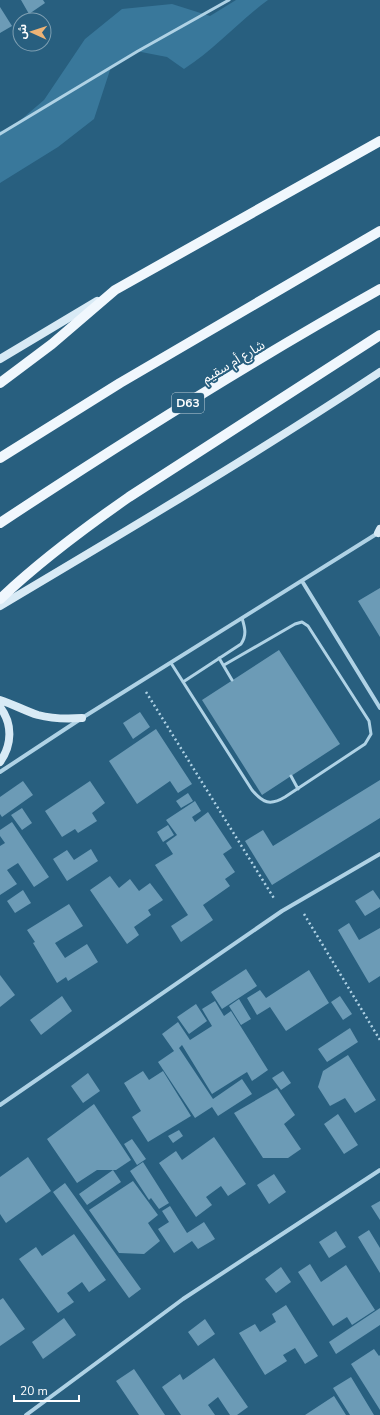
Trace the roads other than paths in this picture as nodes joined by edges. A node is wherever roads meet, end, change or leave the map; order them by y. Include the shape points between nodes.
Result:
1 (229, 0) edge
2 (1, 132) edge
3 (380, 141) edge
4 (380, 231) edge
5 (380, 289) edge
6 (115, 290) junction
7 (380, 335) edge
8 (0, 359) edge
9 (380, 372) edge
10 (0, 383) edge
11 (0, 458) edge
12 (0, 523) edge
13 (379, 531) edge
14 (302, 581) junction
15 (0, 599) edge
16 (0, 606) edge
17 (242, 618) junction
18 (219, 658) junction
19 (171, 663) junction
20 (224, 665) junction
21 (232, 680) dead end
22 (183, 682) junction
23 (0, 700) edge
24 (0, 707) edge
25 (380, 708) edge
26 (82, 718) junction
27 (0, 762) edge
28 (0, 772) edge
29 (291, 776) dead end
30 (298, 788) junction
31 (380, 854) edge
32 (0, 1105) edge
33 (380, 1170) edge
34 (26, 1415) edge

1 - 2 lane
3 - 6 main road
4 - 11 main road via 120,383
5 - 12 main road, شارع أم سقيم / D63 via 173,412
6 - 8 main road
6 - 10 main road via 52,344
7 - 15 main road via 89,524
9 - 16 main road via 238,464
13 - 14 street
14 - 17 street
14 - 25 street
17 - 18 lane via 245,638 236,648
17 - 19 street
18 - 20 lane
18 - 22 lane
19 - 22 lane
19 - 26 street
20 - 21 lane
20 - 30 lane via 302,622 308,626 370,721 371,734 365,744
22 - 30 lane via 259,798 267,803 276,802
23 - 26 main road via 38,715
24 - 27 main road via 6,717 10,736
26 - 28 street
29 - 30 lane
31 - 32 street via 282,911
33 - 34 street via 183,1299

